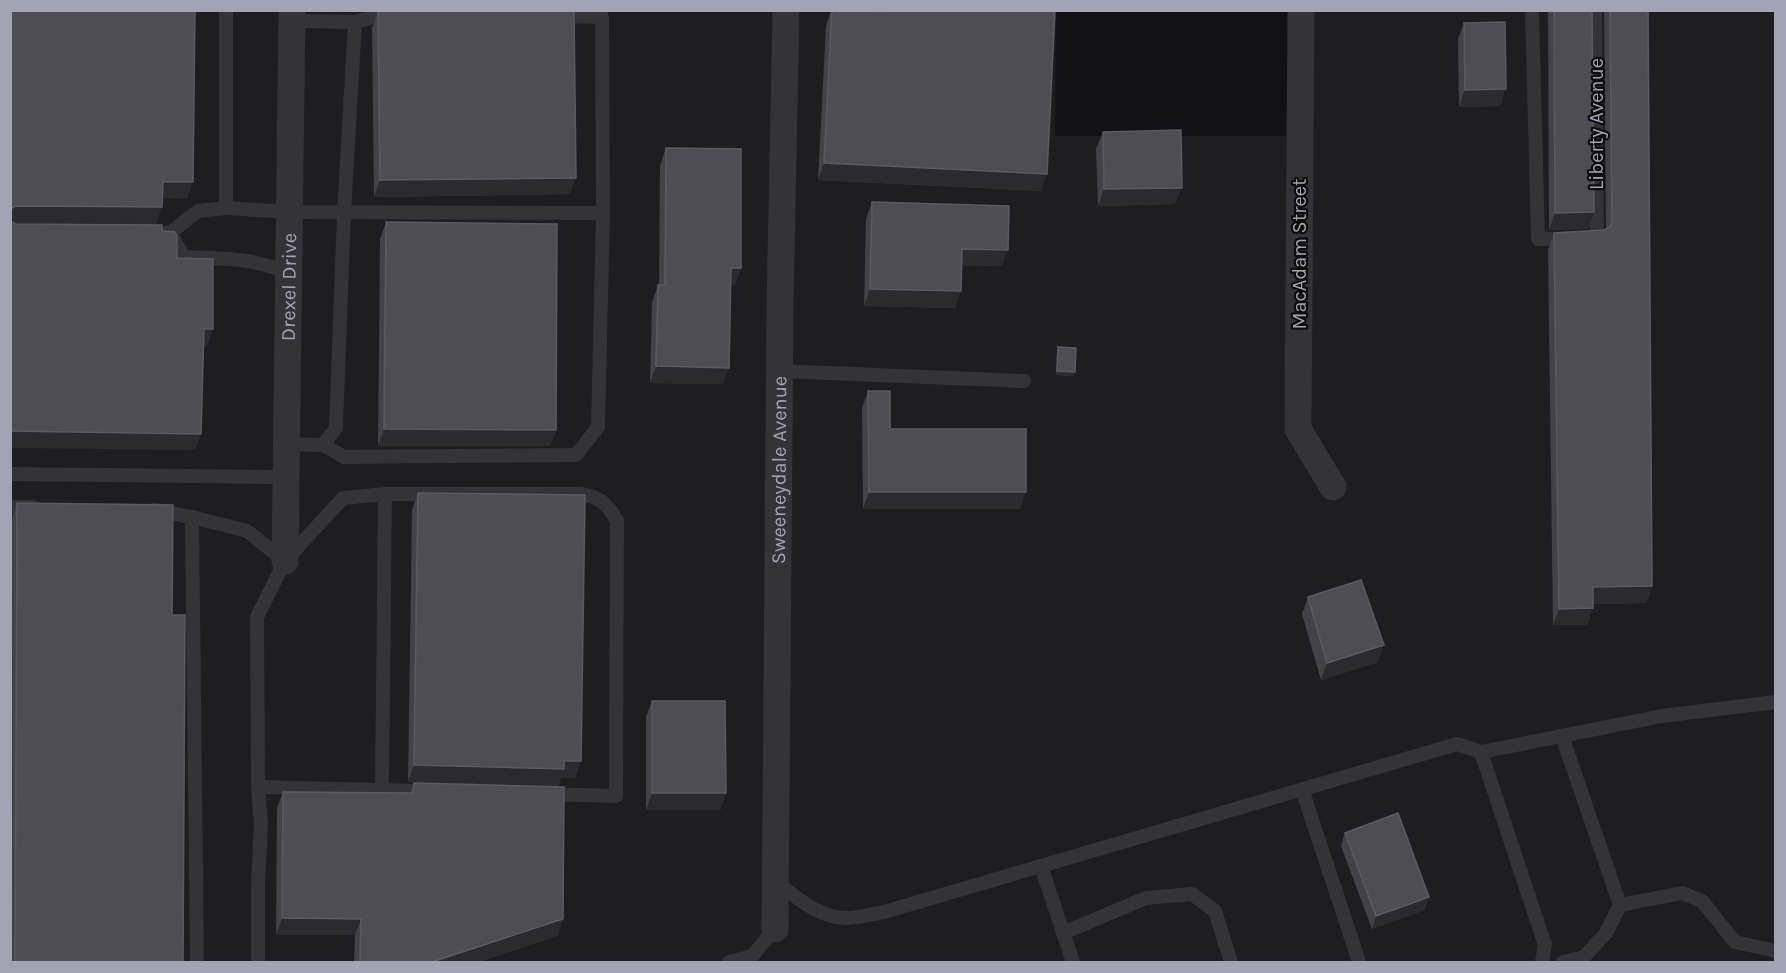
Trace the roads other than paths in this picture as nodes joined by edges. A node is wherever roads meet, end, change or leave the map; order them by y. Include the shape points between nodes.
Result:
1 (226, 10) edge
2 (786, 10) edge
3 (1301, 10) edge
4 (1532, 10) edge
5 (1595, 10) edge
6 (407, 14) edge
7 (605, 14) edge
8 (292, 16) edge
9 (545, 16) edge
10 (355, 22) junction
11 (226, 208) junction
12 (290, 212) junction
13 (344, 212) junction
14 (603, 213) junction
15 (147, 233) edge
16 (170, 233) junction
17 (289, 273) junction
18 (779, 371) junction
19 (1024, 381) dead end
20 (287, 444) junction
21 (323, 445) junction
22 (10, 474) edge
23 (286, 477) junction
24 (1333, 487) dead end
25 (385, 495) junction
26 (10, 507) edge
27 (44, 507) edge
28 (143, 508) edge
29 (192, 517) junction
30 (285, 561) junction
31 (1776, 702) edge
32 (1562, 736) junction
33 (1481, 752) junction
34 (258, 787) junction
35 (1302, 789) junction
36 (382, 790) junction
37 (1041, 866) junction
38 (775, 881) junction
39 (1620, 905) junction
40 (775, 929) joint
41 (1064, 933) junction
42 (1776, 951) edge
43 (197, 963) edge
44 (258, 963) edge
45 (729, 963) edge
46 (1073, 963) edge
47 (1231, 963) edge
48 (1359, 963) edge
49 (1542, 963) edge
50 (1563, 963) edge

1 - 11 lane
2 - 18 street, Sweeneydale Avenue
3 - 24 street, MacAdam Street via 1298,429
4 - 5 lane, Liberty Avenue via 1538,239 1597,238
6 - 10 lane via 384,14
7 - 9 lane
7 - 14 lane
8 - 10 lane
8 - 12 street, Drexel Drive
10 - 13 lane
11 - 12 lane
11 - 16 lane via 198,211
12 - 13 lane
12 - 17 street, Drexel Drive
13 - 14 lane
13 - 21 lane via 336,428
14 - 21 lane via 598,427 576,455 344,457
15 - 16 lane
16 - 17 lane via 184,257 267,263
17 - 20 street, Drexel Drive
18 - 19 lane
18 - 38 street, Sweeneydale Avenue
20 - 21 lane
20 - 23 street, Drexel Drive
22 - 23 lane
23 - 30 street, Drexel Drive
25 - 30 lane via 343,498
25 - 36 lane
25 - 36 lane via 580,494 597,496 609,506 617,521 616,796
26 - 27 lane
28 - 29 lane
29 - 30 lane via 247,531
29 - 43 lane
30 - 34 lane via 256,617
31 - 32 lane via 1662,716
32 - 33 lane
32 - 39 lane
33 - 35 lane via 1457,744
33 - 49 lane via 1545,945
34 - 36 lane
34 - 44 lane
35 - 37 lane
35 - 48 lane
37 - 38 lane via 884,912 846,919 823,914
37 - 41 lane
38 - 40 street, Sweeneydale Avenue
39 - 42 lane via 1682,893 1702,901 1735,942
39 - 50 lane via 1606,933 1584,957
40 - 45 lane via 752,956
41 - 46 lane
41 - 47 lane via 1146,898 1192,894 1215,911

